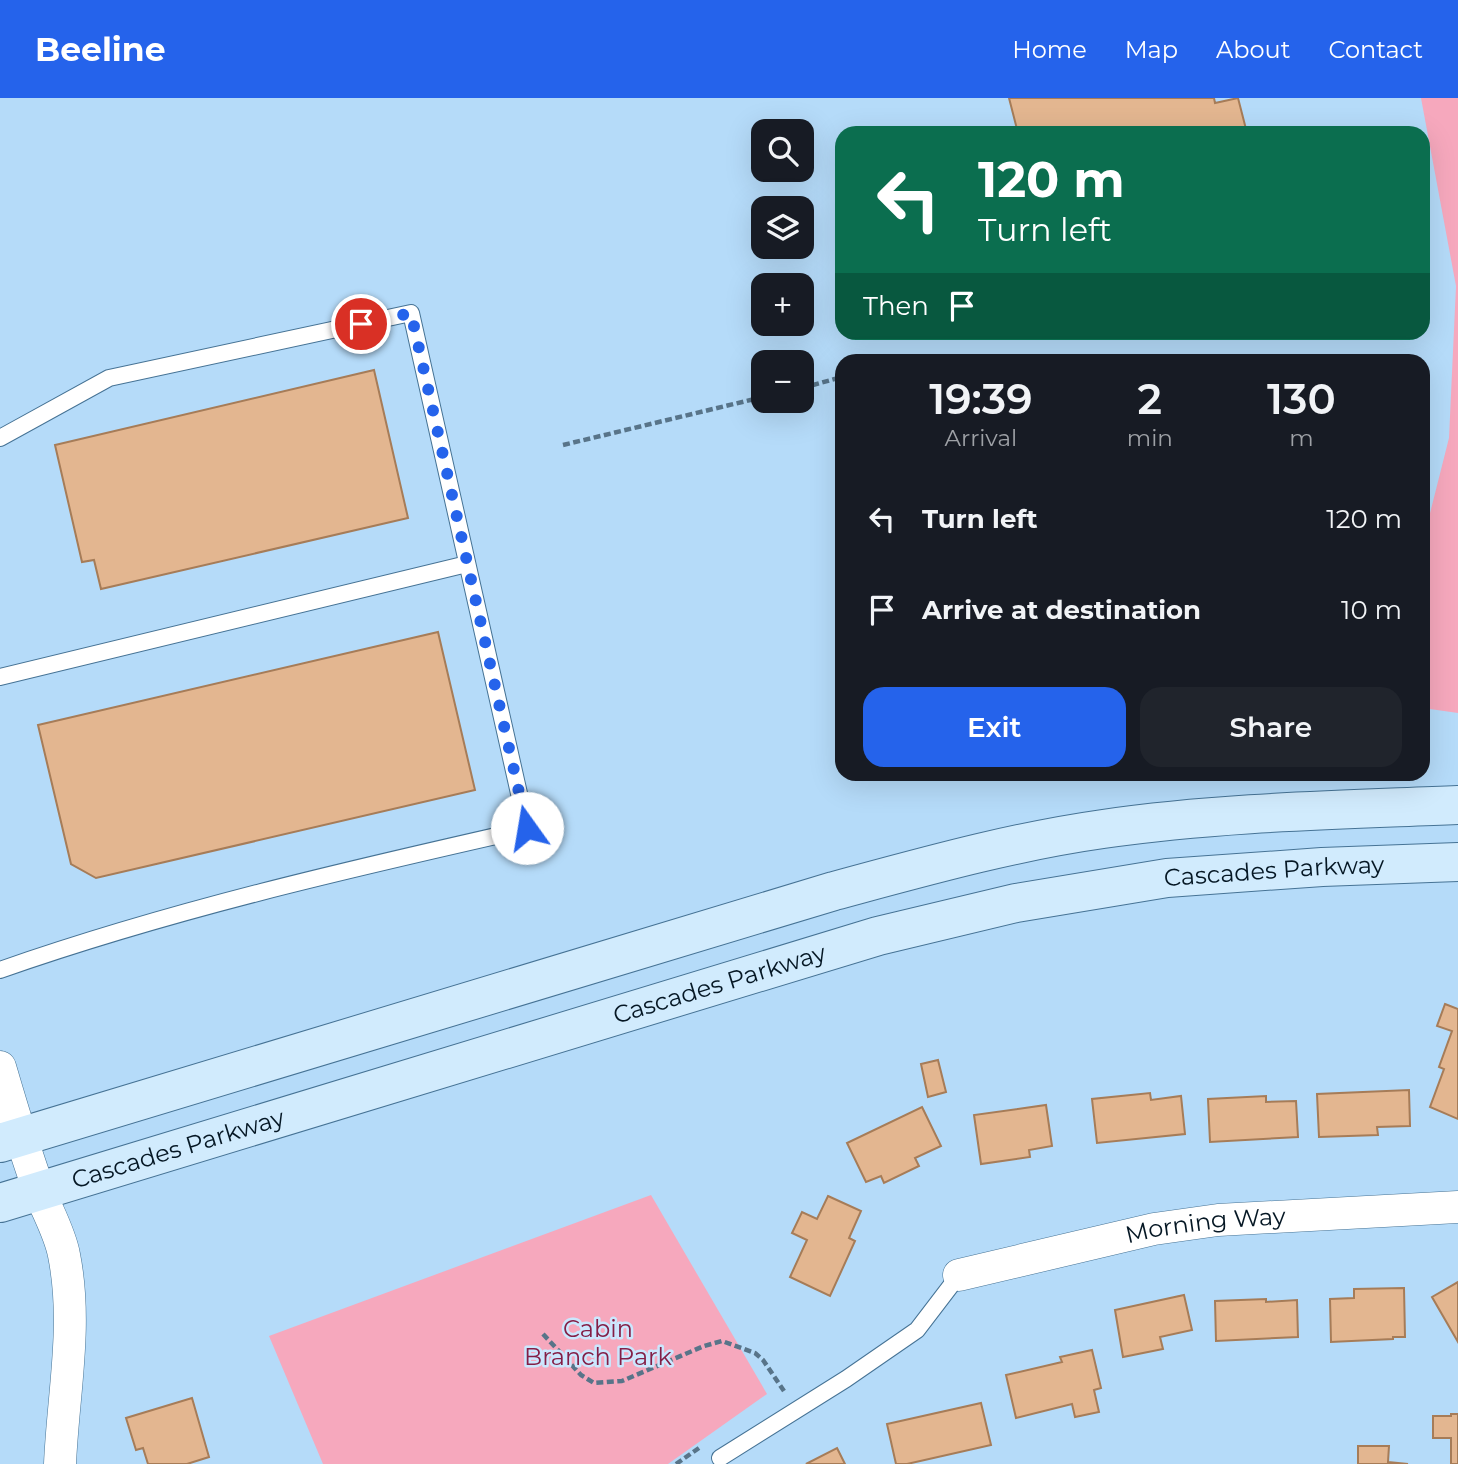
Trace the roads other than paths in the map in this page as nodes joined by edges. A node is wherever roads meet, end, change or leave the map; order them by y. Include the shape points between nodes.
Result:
1 (0, 438) edge
2 (467, 564) junction
3 (0, 677) edge
4 (1458, 805) edge
5 (1458, 862) edge
6 (0, 970) edge
7 (0, 1067) edge
8 (10, 1140) edge
9 (40, 1191) junction
10 (0, 1203) edge
11 (1458, 1207) edge
12 (959, 1275) joint
13 (720, 1458) dead end
14 (60, 1464) edge

1 - 2 lane via 109,378 411,313
2 - 3 lane
2 - 6 lane via 527,828 215,905 89,939
4 - 8 main road via 1167,821 965,856 834,891
5 - 9 main road, Cascades Parkway via 1167,878 1016,903 878,936
7 - 8 street
8 - 9 street
9 - 10 main road, Cascades Parkway
9 - 14 street via 64,1252 70,1301
11 - 12 street, Morning Way via 1218,1220 1167,1227
12 - 13 lane via 917,1331

